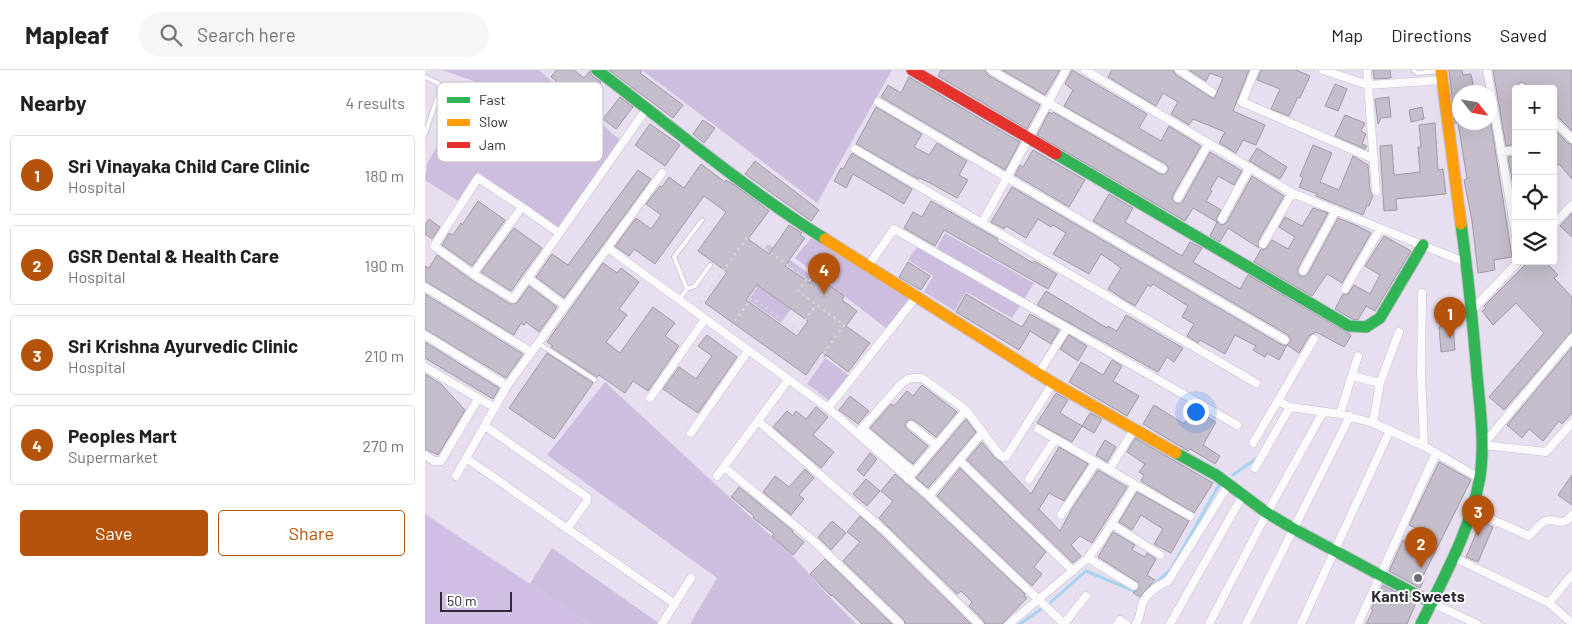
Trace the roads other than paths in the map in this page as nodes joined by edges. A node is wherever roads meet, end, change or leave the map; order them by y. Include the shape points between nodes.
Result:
1 (597, 70) edge
2 (912, 70) edge
3 (991, 70) edge
4 (1066, 70) edge
5 (1085, 70) edge
6 (1179, 70) edge
7 (1255, 70) edge
8 (1323, 70) edge
9 (1367, 70) edge
10 (1413, 70) edge
11 (1487, 70) edge
12 (1442, 74) edge
13 (425, 76) edge
14 (437, 82) edge
15 (1368, 85) junction
16 (1213, 92) dead end
17 (437, 99) edge
18 (878, 102) dead end
19 (1048, 103) junction
20 (647, 108) junction
21 (1557, 124) edge
22 (425, 134) edge
23 (1028, 138) junction
24 (1572, 139) edge
25 (1209, 143) junction
26 (855, 149) dead end
27 (1512, 151) edge
28 (1501, 152) junction
29 (1374, 159) junction
30 (1250, 168) junction
31 (1163, 169) dead end
32 (662, 173) dead end
33 (1007, 177) junction
34 (1376, 191) dead end
35 (1293, 193) junction
36 (1178, 198) dead end
37 (1572, 205) edge
38 (522, 207) junction
39 (1336, 210) junction
40 (1222, 218) dead end
41 (702, 220) dead end
42 (1513, 220) edge
43 (1557, 221) edge
44 (982, 223) junction
45 (1381, 229) junction
46 (559, 233) junction
47 (1263, 244) dead end
48 (1423, 244) junction
49 (608, 248) junction
50 (1467, 263) junction
51 (711, 265) dead end
52 (1515, 265) edge
53 (868, 266) junction
54 (1303, 271) dead end
55 (473, 274) junction
56 (528, 278) junction
57 (425, 287) edge
58 (1345, 289) dead end
59 (687, 290) junction
60 (1422, 293) dead end
61 (917, 296) junction
62 (679, 300) junction
63 (565, 306) junction
64 (1472, 310) junction
65 (705, 319) junction
66 (1067, 328) junction
67 (1399, 332) dead end
68 (425, 335) edge
69 (1572, 338) edge
70 (1314, 339) dead end
71 (1285, 340) dead end
72 (538, 343) junction
73 (748, 350) junction
74 (531, 352) junction
75 (1358, 356) dead end
76 (425, 367) edge
77 (1039, 373) junction
78 (1352, 376) junction
79 (595, 380) dead end
80 (787, 380) junction
81 (1053, 383) junction
82 (1256, 383) dead end
83 (1380, 383) junction
84 (507, 386) junction
85 (650, 398) dead end
86 (479, 399) junction
87 (1278, 401) junction
88 (1290, 407) junction
89 (495, 408) junction
90 (828, 408) junction
91 (966, 410) junction
92 (1323, 412) junction
93 (1340, 414) junction
94 (1350, 416) junction
95 (758, 421) junction
96 (1373, 423) junction
97 (1572, 423) edge
98 (911, 425) dead end
99 (1237, 425) dead end
100 (485, 426) junction
101 (1135, 428) junction
102 (1038, 429) dead end
103 (860, 430) junction
104 (1390, 430) junction
105 (983, 432) junction
106 (691, 433) dead end
107 (1055, 439) junction
108 (1253, 443) dead end
109 (936, 445) junction
110 (1483, 445) junction
111 (1423, 446) junction
112 (1436, 453) junction
113 (425, 455) edge
114 (466, 458) junction
115 (959, 460) junction
116 (1096, 462) junction
117 (724, 467) junction
118 (1255, 468) dead end
119 (1109, 470) junction
120 (914, 472) junction
121 (456, 476) dead end
122 (717, 476) dead end
123 (1479, 478) junction
124 (908, 479) junction
125 (1029, 479) dead end
126 (1229, 484) junction
127 (1135, 485) junction
128 (1243, 494) junction
129 (929, 496) junction
130 (1471, 510) junction
131 (1267, 513) junction
132 (1061, 515) dead end
133 (1572, 515) edge
134 (1190, 516) dead end
135 (1112, 524) junction
136 (567, 529) junction
137 (1294, 529) junction
138 (1335, 550) junction
139 (1160, 555) dead end
140 (1453, 557) junction
141 (1088, 558) junction
142 (1073, 571) junction
143 (1572, 574) edge
144 (1380, 575) junction
145 (691, 578) dead end
146 (1134, 586) dead end
147 (1085, 596) dead end
148 (1038, 599) junction
149 (1431, 603) junction
150 (1549, 603) junction
151 (675, 604) junction
152 (1572, 623) edge
153 (662, 624) edge
154 (900, 624) edge
155 (979, 624) edge
156 (1009, 624) edge
157 (1064, 624) edge
158 (1117, 624) edge
159 (1126, 624) edge
160 (1136, 624) edge
161 (1170, 624) edge
162 (1209, 624) edge
163 (1246, 624) edge
164 (1301, 624) edge
165 (1358, 624) edge
166 (1421, 624) edge
167 (1477, 624) edge

1 - 20 street
2 - 23 street
3 - 19 street
4 - 19 street
5 - 25 street
6 - 16 street
7 - 29 street via 1242,102
8 - 15 street
9 - 15 street
10 - 12 lane
11 - 28 street
12 - 15 street
12 - 50 street
13 - 14 lane
15 - 29 street
17 - 22 lane
18 - 33 street
19 - 23 street
19 - 31 street
20 - 46 street
20 - 53 street via 789,216
21 - 24 street
23 - 33 street
23 - 48 street via 1349,326 1371,326 1381,318
25 - 30 street
25 - 36 street
26 - 44 street
27 - 28 street
28 - 42 street
29 - 34 street
30 - 35 street
30 - 40 street
32 - 49 street
33 - 44 street
33 - 71 street
35 - 39 street
35 - 47 street
37 - 43 street
38 - 46 street
38 - 55 street
38 - 55 street via 479,178 434,246
39 - 45 street
39 - 54 street
41 - 59 lane via 674,257
44 - 82 street
45 - 48 street
45 - 58 street
46 - 56 street
48 - 50 street
49 - 62 street
49 - 63 street
50 - 64 street
51 - 59 lane via 695,286
52 - 64 street
53 - 61 street
53 - 66 street via 894,229
55 - 56 street via 513,299
56 - 63 street
57 - 74 street
59 - 62 lane
60 - 111 street
61 - 77 street
61 - 90 street
62 - 65 street
63 - 72 street
64 - 110 street
65 - 73 street
65 - 85 street
66 - 77 street
66 - 99 street
67 - 83 street
68 - 84 street
69 - 110 street
70 - 87 street
72 - 74 street
72 - 79 lane
73 - 80 street
73 - 106 street
74 - 84 street
75 - 78 street
76 - 86 street
77 - 81 street
78 - 83 street
78 - 93 street
80 - 90 street
80 - 95 street
81 - 101 street
81 - 105 street via 1006,457 999,454
83 - 96 street
84 - 89 street
86 - 89 street
86 - 113 street via 441,460 434,461
87 - 88 street
87 - 108 street
88 - 92 street
88 - 118 street
89 - 100 street
90 - 103 street
91 - 103 street via 922,378 908,379
91 - 105 street
91 - 109 street
92 - 93 street
92 - 131 street
93 - 94 street
94 - 96 street
94 - 137 street
95 - 117 street
95 - 155 street via 885,531
96 - 104 street
97 - 110 street via 1546,452
98 - 109 street
100 - 114 street
100 - 136 street via 587,497
101 - 119 street
101 - 126 street
102 - 107 street
103 - 120 street
103 - 124 street
104 - 111 street
104 - 138 street
105 - 115 street
107 - 116 street
107 - 125 street
109 - 120 street
110 - 123 street
111 - 112 street
112 - 123 street
112 - 144 street
114 - 121 street
114 - 136 street
115 - 129 street
115 - 142 street
116 - 119 street
116 - 132 street
117 - 122 street
117 - 154 street via 815,542
119 - 127 street
120 - 124 street
123 - 130 street
124 - 129 street
126 - 128 street
126 - 160 street via 1168,581 1146,597
127 - 134 street
127 - 135 street
128 - 131 street
128 - 161 street
129 - 148 street
130 - 133 street via 1529,536 1543,522 1566,522
130 - 140 street
131 - 137 street
131 - 162 street
135 - 139 street
135 - 141 street
136 - 151 street
137 - 138 street
137 - 163 street
138 - 144 street
138 - 164 street
140 - 149 street
140 - 150 street
141 - 142 street
141 - 146 street
142 - 148 street
143 - 150 street
144 - 149 street
144 - 165 street
145 - 151 street
147 - 157 street
148 - 156 street
148 - 157 street
149 - 166 street
149 - 167 street
150 - 152 street
151 - 153 street
158 - 159 street via 1120,620

